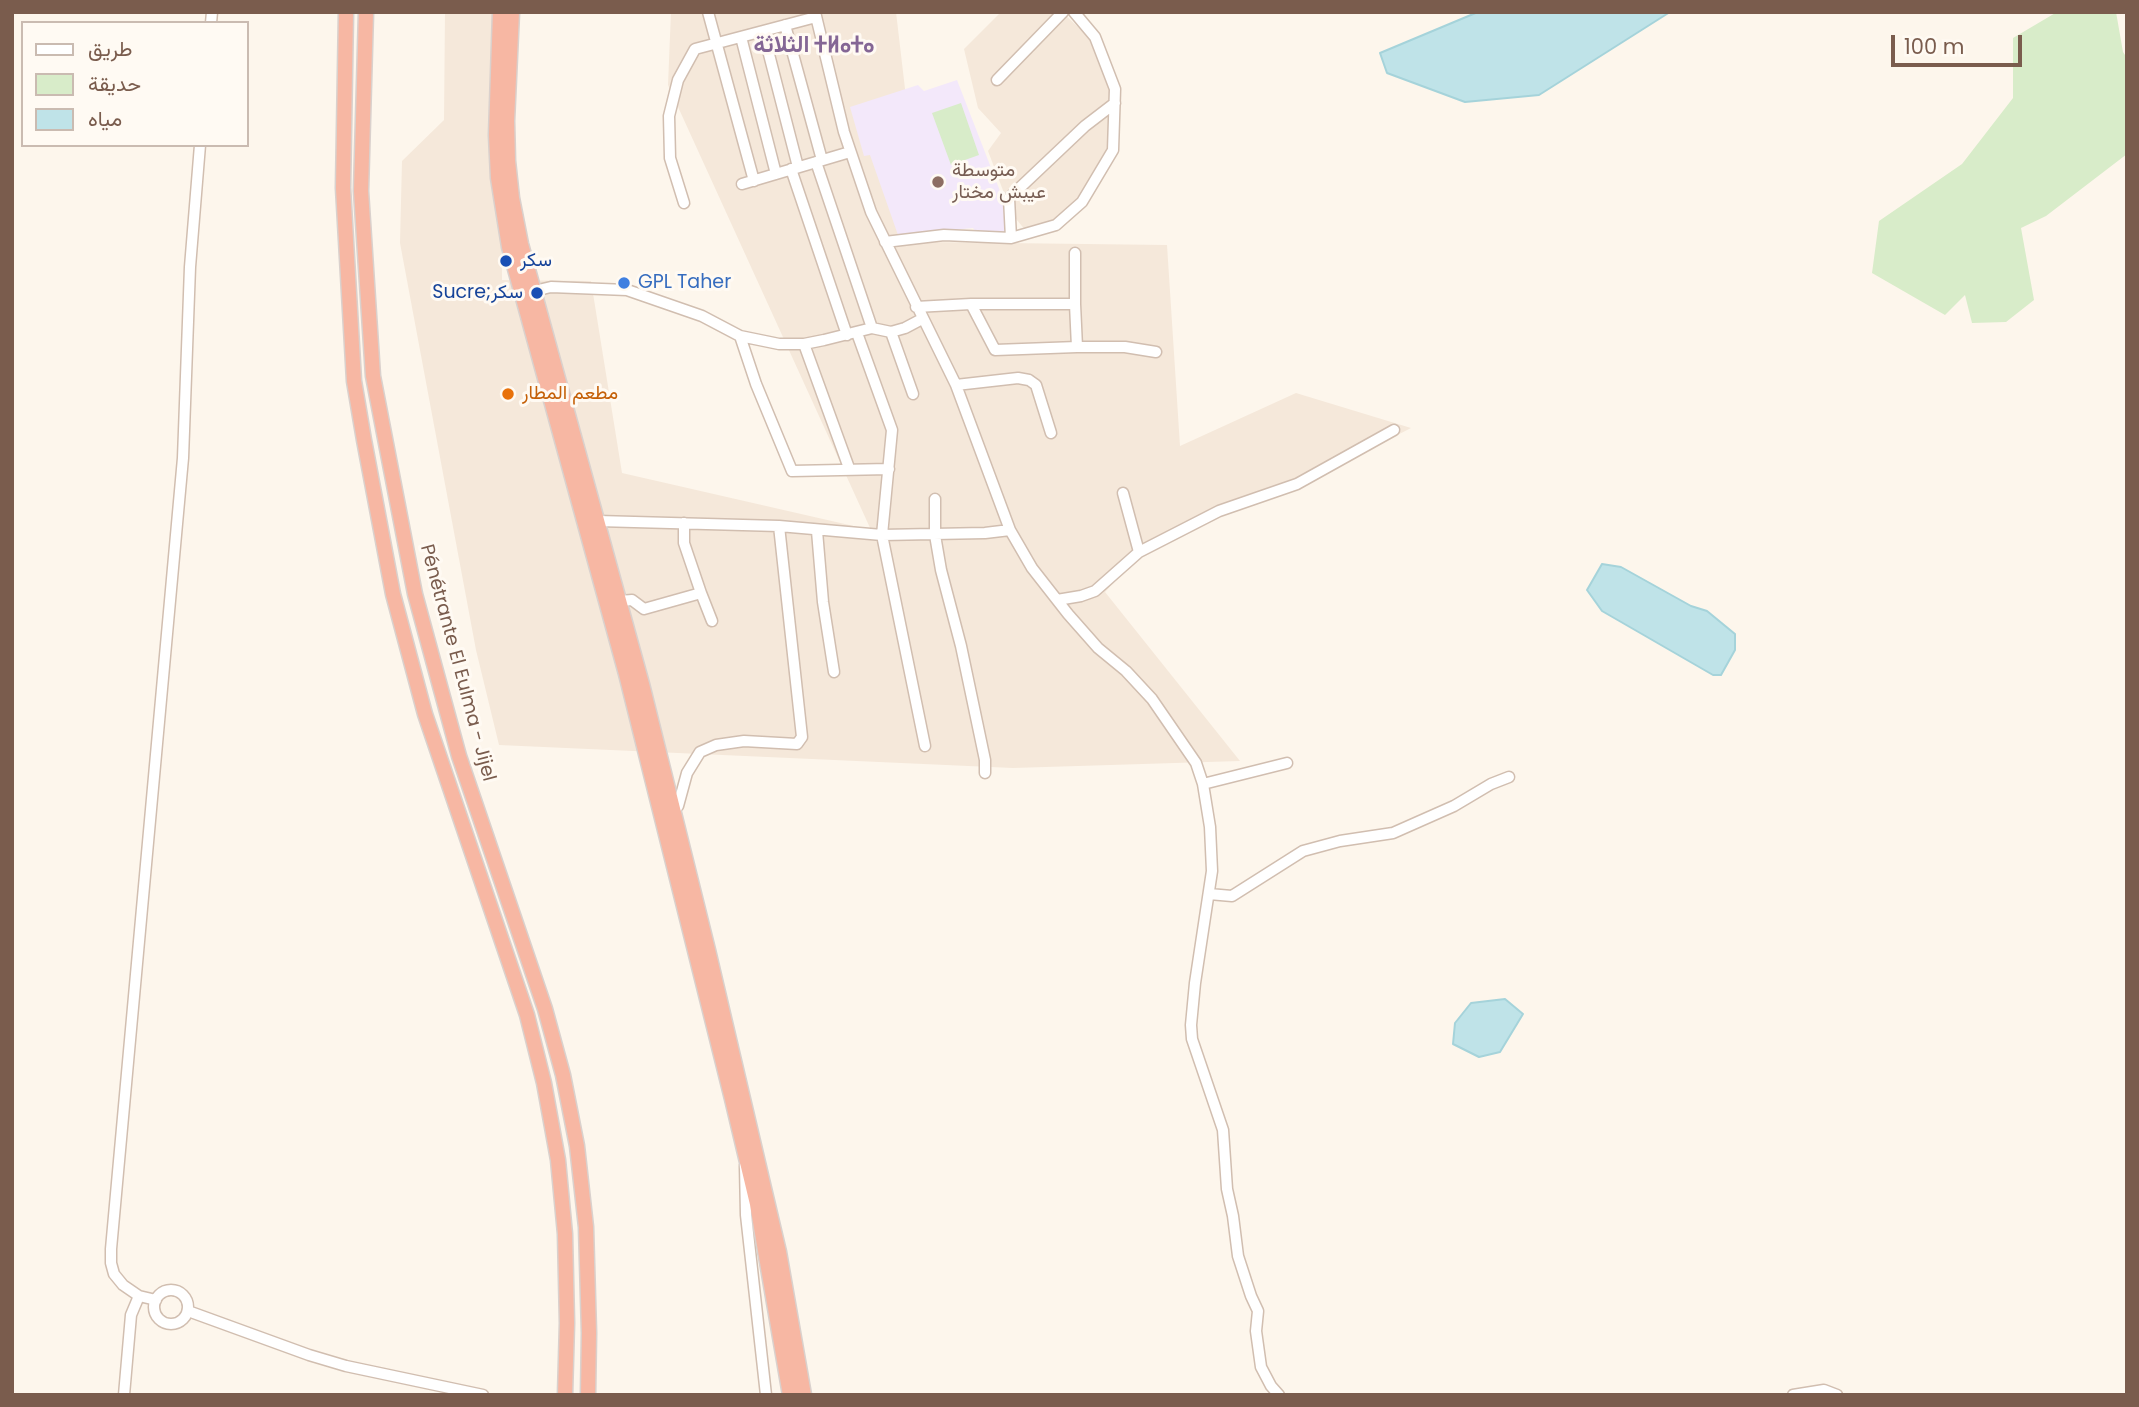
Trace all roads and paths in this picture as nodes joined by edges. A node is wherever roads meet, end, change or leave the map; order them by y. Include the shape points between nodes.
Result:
1 (346, 12) edge
2 (366, 12) edge
3 (500, 12) edge
4 (512, 12) edge
5 (708, 12) edge
6 (1063, 12) edge
7 (1073, 12) edge
8 (816, 15) edge
9 (785, 25) junction
10 (763, 31) junction
11 (741, 37) junction
12 (717, 43) junction
13 (997, 80) dead end
14 (1115, 103) junction
15 (200, 147) edge
16 (850, 152) junction
17 (819, 161) junction
18 (795, 168) junction
19 (776, 174) junction
20 (754, 181) junction
21 (742, 184) dead end
22 (684, 203) dead end
23 (1011, 238) junction
24 (885, 243) junction
25 (1074, 253) dead end
26 (534, 290) junction
27 (971, 304) junction
28 (1075, 304) junction
29 (916, 307) junction
30 (922, 319) junction
31 (872, 328) junction
32 (891, 332) junction
33 (852, 334) junction
34 (740, 336) junction
35 (804, 344) junction
36 (1077, 347) junction
37 (1156, 352) dead end
38 (956, 385) junction
39 (913, 394) dead end
40 (1394, 430) dead end
41 (1051, 433) dead end
42 (849, 468) junction
43 (889, 469) junction
44 (1123, 493) dead end
45 (935, 499) dead end
46 (598, 522) junction
47 (684, 523) junction
48 (779, 526) junction
49 (1010, 530) junction
50 (817, 531) junction
51 (882, 535) junction
52 (935, 535) junction
53 (1139, 552) junction
54 (701, 593) junction
55 (1057, 600) junction
56 (620, 601) junction
57 (712, 621) dead end
58 (834, 672) dead end
59 (925, 746) dead end
60 (1287, 763) dead end
61 (985, 774) dead end
62 (1509, 777) dead end
63 (1203, 784) junction
64 (673, 810) junction
65 (1209, 894) junction
66 (746, 1157) junction
67 (139, 1296) junction
68 (156, 1300) junction
69 (188, 1311) junction
70 (124, 1395) edge
71 (483, 1395) edge
72 (565, 1395) edge
73 (588, 1395) edge
74 (766, 1395) edge
75 (790, 1395) edge
76 (804, 1395) edge
77 (1279, 1395) edge
78 (1793, 1395) edge
79 (1837, 1395) edge

1 - 72 highway, Pénétrante El Eulma - Jijel via 343,188 352,355 362,428 393,594 425,713 527,1015 544,1083 565,1234
2 - 73 highway, Pénétrante El Eulma - Jijel via 361,191 373,376 415,594 459,756 563,1075 586,1227
3 - 66 highway via 496,135 509,247 626,674
4 - 26 highway via 508,161
5 - 12 street
6 - 13 street
7 - 14 street via 1095,37 1115,89
8 - 9 street
8 - 16 street
9 - 10 street
9 - 17 street
10 - 11 street
10 - 18 street
11 - 12 street
11 - 19 street
12 - 20 street
12 - 22 street via 695,49 678,80 669,116 670,158
14 - 23 street via 1009,198
14 - 23 street via 1113,150 1082,201 1056,225
15 - 67 street via 183,458 111,1249 114,1274
16 - 17 street
16 - 24 street
17 - 18 street
17 - 31 street
18 - 19 street
18 - 33 street
19 - 20 street
20 - 21 street
23 - 24 street via 944,236
24 - 29 street
25 - 28 street
26 - 34 street via 626,290 702,316
26 - 46 highway
27 - 28 street
27 - 29 street
27 - 36 street via 995,350
28 - 36 street
29 - 30 street
30 - 32 street
30 - 38 street
31 - 32 street
31 - 33 street
32 - 39 street
33 - 35 street
33 - 43 street via 892,430
34 - 35 street
34 - 42 street via 792,471
35 - 42 street
36 - 37 street
38 - 41 street via 1029,380 1036,385
38 - 49 street
40 - 53 street via 1297,484 1219,511
42 - 43 street
43 - 51 street
44 - 53 street
45 - 52 street
46 - 47 street
46 - 56 highway
47 - 48 street
47 - 54 street via 684,543
48 - 50 street
48 - 64 street via 803,737 797,744 744,741 700,752
49 - 52 street
49 - 55 street
50 - 51 street
50 - 58 street
51 - 52 street
51 - 59 street
52 - 61 street
53 - 55 street via 1095,591
54 - 56 street via 644,609 632,600
54 - 57 street
55 - 63 street via 1098,648 1152,699 1196,763
56 - 64 highway
60 - 63 street
62 - 65 street via 1393,833 1303,851 1232,896
63 - 65 street via 1212,851
64 - 76 highway via 779,1252
65 - 77 street via 1192,1040 1223,1130 1237,1248 1258,1311 1261,1367
66 - 74 street via 746,1215
66 - 75 highway
67 - 68 street
67 - 70 street via 131,1315
68 - 69 street via 164,1292 175,1291 184,1296
68 - 69 street via 158,1317 166,1323 177,1323
69 - 71 street via 346,1366
78 - 79 street via 1824,1390

